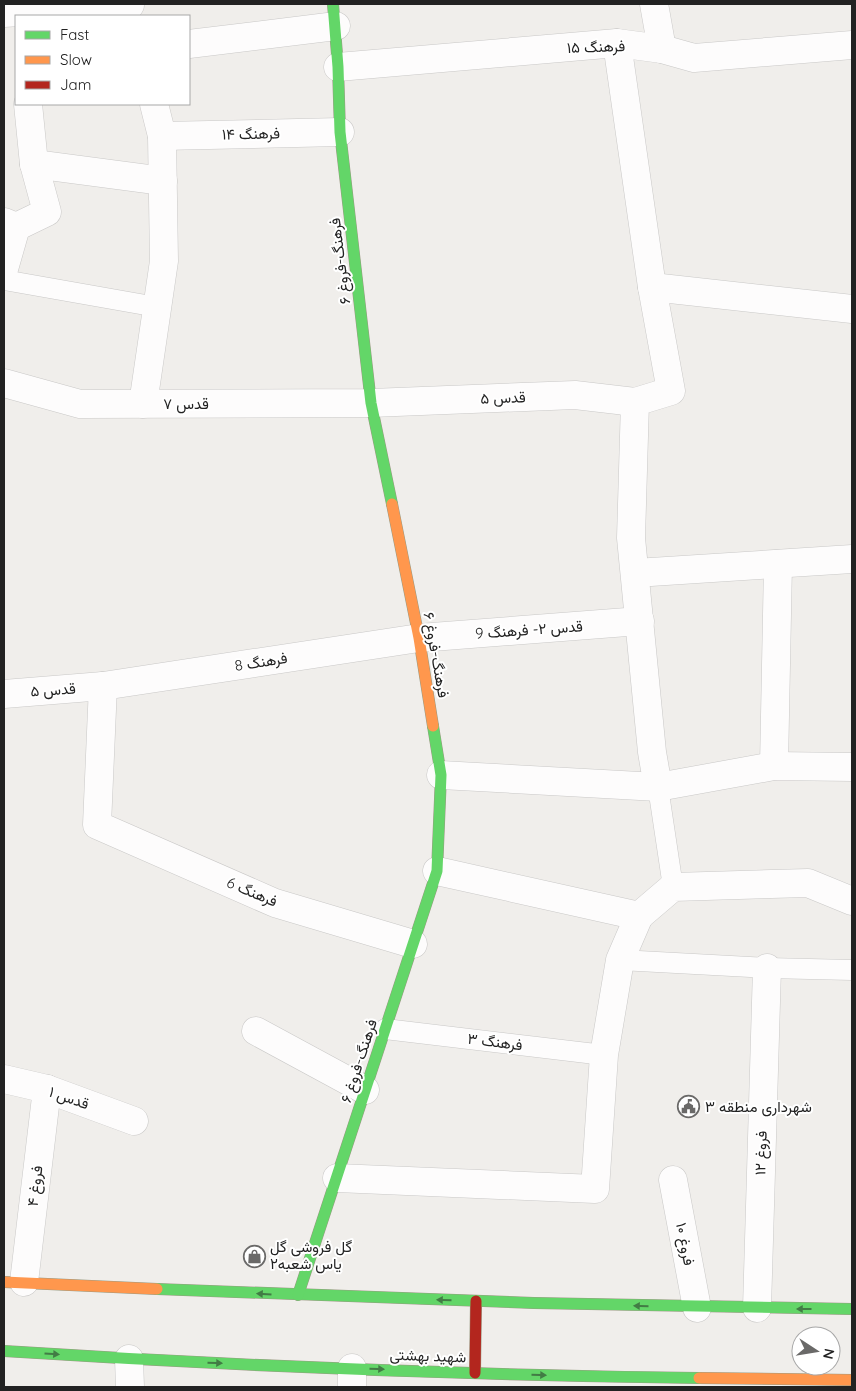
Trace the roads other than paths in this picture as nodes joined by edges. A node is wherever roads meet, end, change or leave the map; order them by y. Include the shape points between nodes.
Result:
1 (654, 4) edge
2 (131, 8) edge
3 (14, 14) edge
4 (334, 15) edge
5 (617, 43) junction
6 (190, 44) edge
7 (852, 45) edge
8 (662, 49) junction
9 (338, 67) junction
10 (28, 105) edge
11 (154, 105) edge
12 (340, 132) junction
13 (162, 136) junction
14 (34, 164) junction
15 (163, 181) junction
16 (10, 225) edge
17 (4, 268) edge
18 (4, 280) edge
19 (652, 287) junction
20 (157, 307) junction
21 (852, 309) edge
22 (4, 383) edge
23 (635, 402) junction
24 (371, 403) junction
25 (143, 404) junction
26 (852, 559) edge
27 (778, 564) junction
28 (635, 573) junction
29 (640, 621) junction
30 (418, 638) junction
31 (102, 686) junction
32 (4, 694) edge
33 (774, 766) junction
34 (852, 767) edge
35 (442, 775) junction
36 (658, 787) junction
37 (437, 871) junction
38 (673, 887) junction
39 (852, 901) edge
40 (639, 916) junction
41 (413, 944) junction
42 (620, 960) junction
43 (767, 968) junction
44 (852, 970) edge
45 (385, 1029) junction
46 (256, 1031) dead end
47 (604, 1055) junction
48 (4, 1079) edge
49 (47, 1090) junction
50 (365, 1090) junction
51 (134, 1121) dead end
52 (337, 1178) junction
53 (673, 1180) dead end
54 (14, 1282) edge
55 (298, 1295) junction
56 (476, 1301) junction
57 (697, 1308) junction
58 (757, 1308) junction
59 (852, 1309) edge
60 (4, 1351) edge
61 (129, 1359) junction
62 (475, 1373) junction
63 (352, 1378) edge
64 (852, 1380) edge
65 (562, 1382) edge
66 (727, 1383) edge
67 (130, 1387) edge

1 - 8 street
2 - 3 street
4 - 6 street
4 - 9 main road, فرهنگ-فروغ ۶
5 - 8 street, فرهنگ ۱۵
5 - 9 street, فرهنگ ۱۵
5 - 19 street
7 - 8 street, فرهنگ ۱۵ via 694,58
9 - 12 main road, فرهنگ-فروغ ۶
10 - 14 street
11 - 13 street
12 - 13 street, فرهنگ ۱۴
12 - 24 main road, فرهنگ-فروغ ۶
13 - 15 street
14 - 15 street
14 - 16 street via 47,212
15 - 20 street via 164,261
16 - 17 street
18 - 20 lane
19 - 21 street
19 - 23 street via 671,391
20 - 25 street
22 - 25 street, قدس ۷ via 80,404
23 - 24 street, قدس ۵ via 575,395
23 - 28 street via 631,538
24 - 25 street, قدس ۷
24 - 30 main road, فرهنگ-فروغ ۶
26 - 27 street
27 - 28 street
27 - 33 street
28 - 29 street
29 - 30 street, قدس ۲- فرهنگ 9
29 - 36 street
30 - 31 street, فرهنگ 8
30 - 35 main road, فرهنگ-فروغ ۶
31 - 32 street, قدس ۵
31 - 41 street, فرهنگ 6 via 97,825 275,903
33 - 34 street
33 - 36 street
35 - 36 street
35 - 37 main road, فرهنگ-فروغ ۶
36 - 38 lane
37 - 40 street
37 - 41 main road, فرهنگ-فروغ ۶
38 - 39 street via 808,883
38 - 40 street
40 - 42 street
41 - 45 main road, فرهنگ-فروغ ۶
42 - 43 lane
42 - 47 street
43 - 44 lane
43 - 58 street, فروغ ۱۲
45 - 47 lane, فرهنگ ۳
45 - 50 main road, فرهنگ-فروغ ۶
46 - 50 street
47 - 52 street via 595,1189
48 - 49 street, قدس ۱
49 - 51 street, قدس ۱
49 - 54 street, فروغ ۴
50 - 52 main road, فرهنگ-فروغ ۶
52 - 55 main road, فرهنگ-فروغ ۶
53 - 57 street, فروغ ۱۰
55 -> 54 main road
56 -> 55 main road
57 -> 56 main road
56 - 62 main road
57 - 58 main road
59 -> 58 main road
60 -> 61 main road, شهید بهشتی
61 -> 63 main road, شهید بهشتی
61 - 67 street
63 -> 62 main road, شهید بهشتی
62 -> 65 main road, شهید بهشتی
64 - 66 main road, شهید بهشتی
65 - 66 main road, شهید بهشتی

